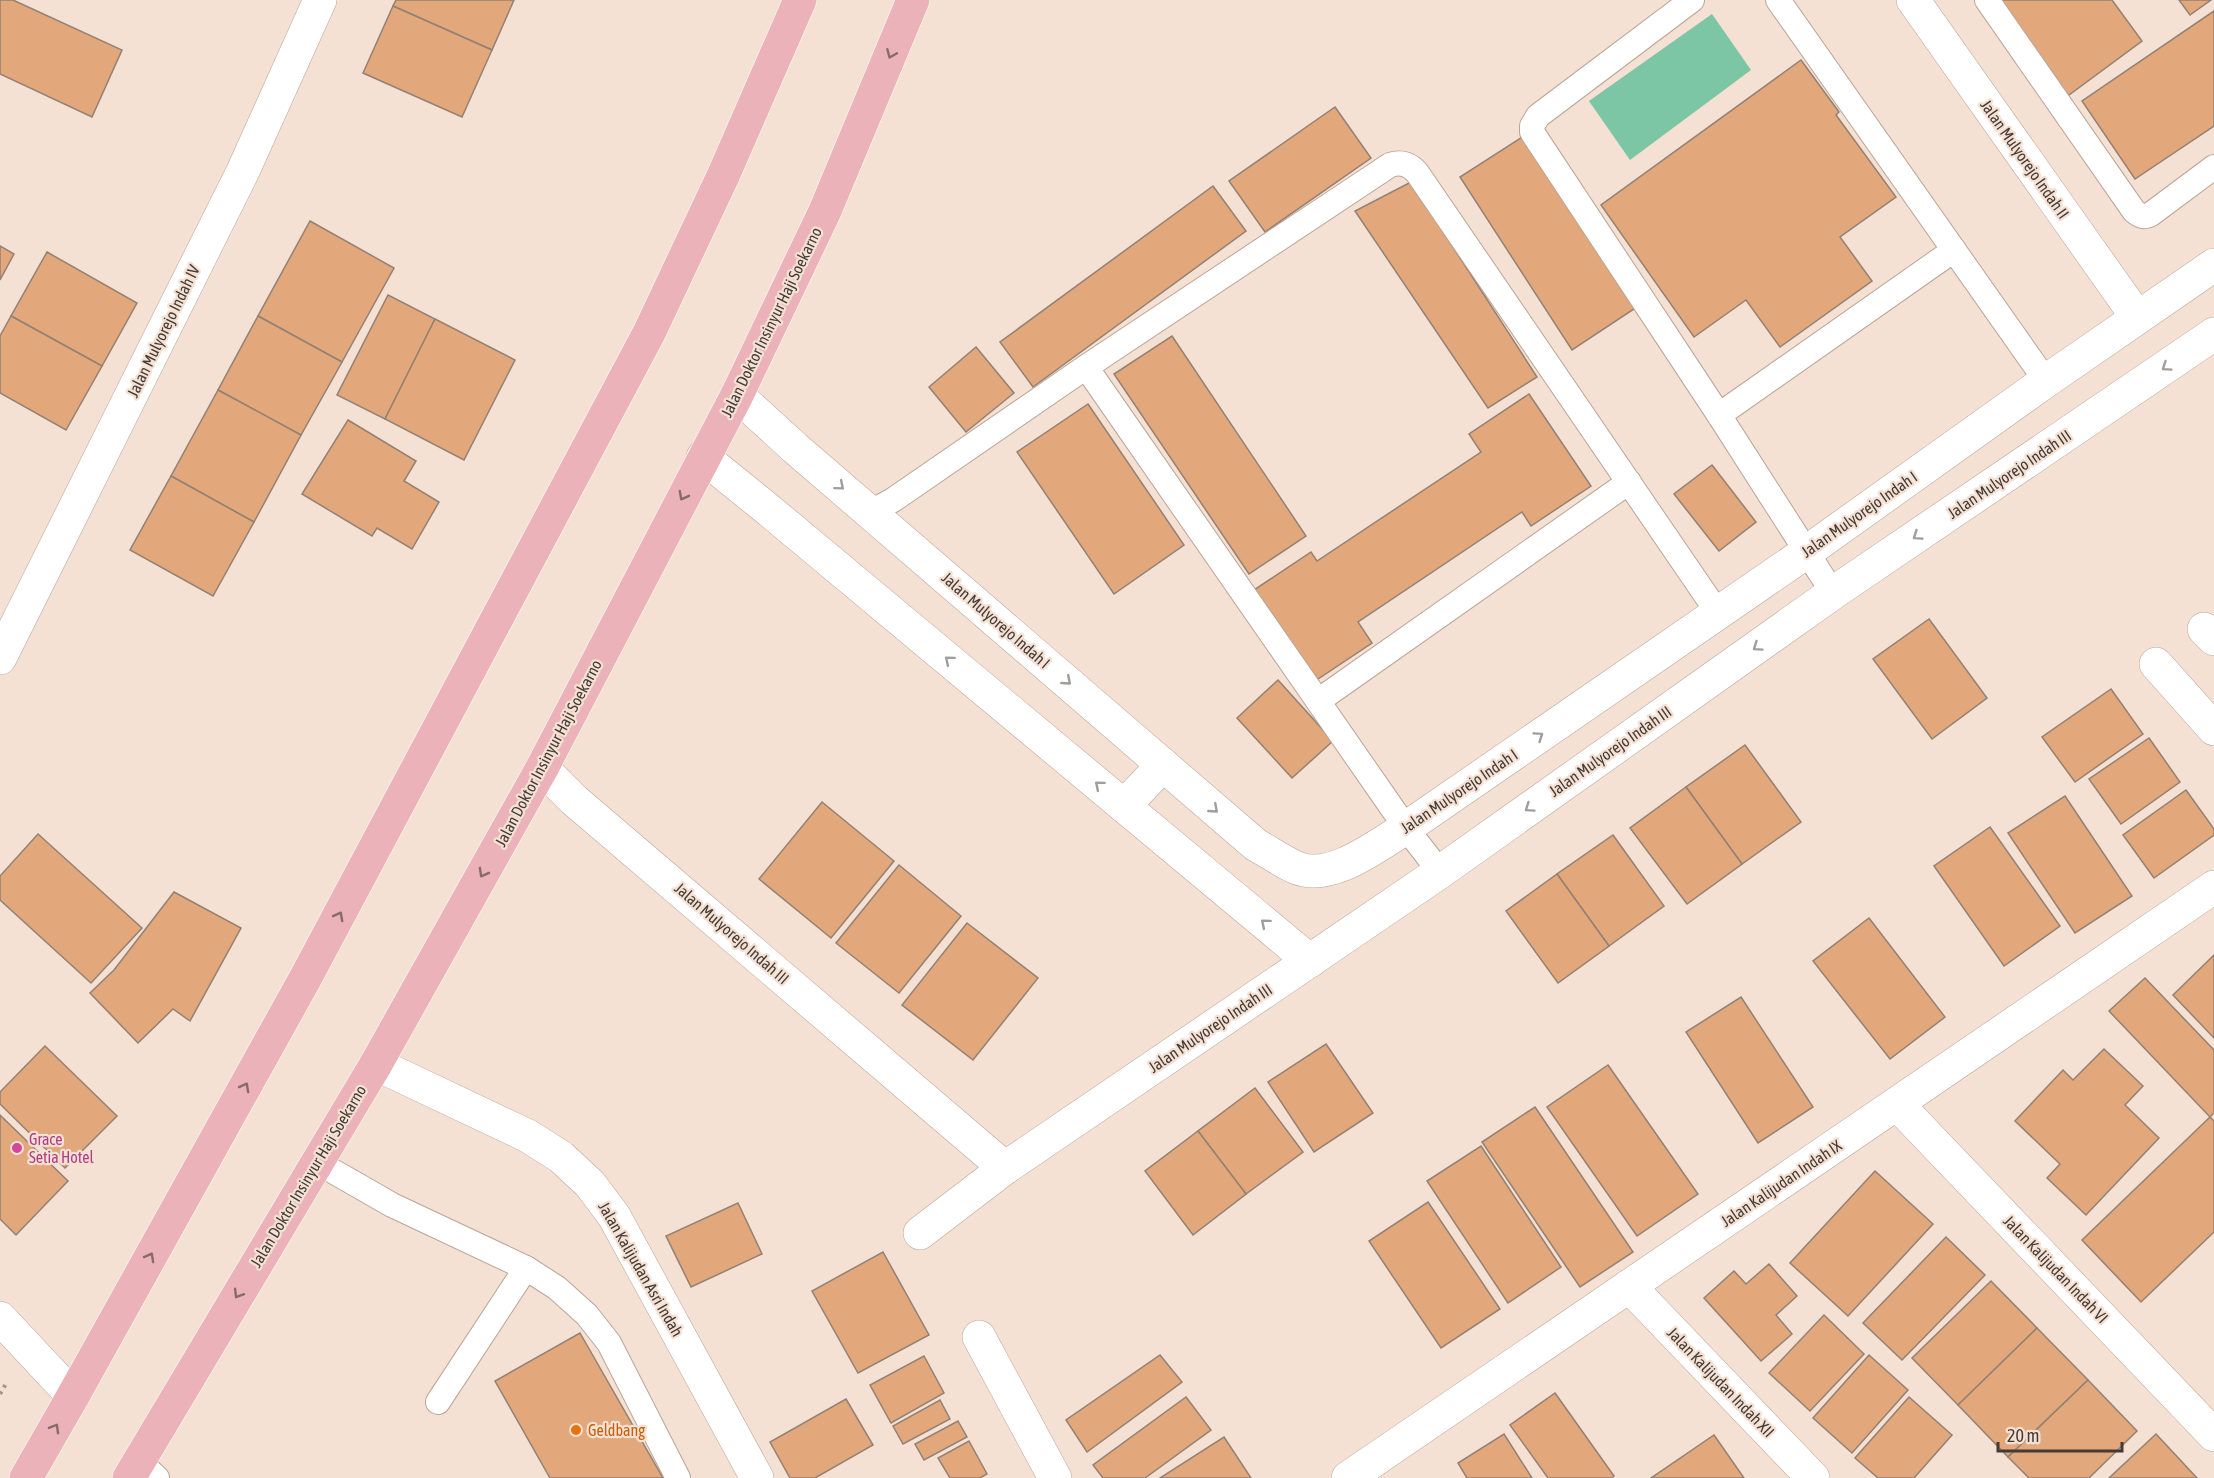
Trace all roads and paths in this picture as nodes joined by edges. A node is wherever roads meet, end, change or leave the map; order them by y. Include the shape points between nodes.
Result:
1 (320, 0) edge
2 (800, 0) edge
3 (913, 0) edge
4 (1692, 0) edge
5 (1778, 0) edge
6 (1913, 0) edge
7 (1987, 0) edge
8 (2214, 167) edge
9 (1954, 250) junction
10 (2214, 265) edge
11 (2137, 317) junction
12 (2214, 334) edge
13 (1086, 367) junction
14 (2046, 381) junction
15 (737, 395) junction
16 (1719, 415) junction
17 (703, 457) junction
18 (1629, 482) junction
19 (871, 512) junction
20 (1808, 551) junction
21 (1833, 593) junction
22 (1718, 613) junction
23 (0, 658) edge
24 (2156, 664) dead end
25 (1318, 701) junction
26 (2214, 729) edge
27 (1163, 765) junction
28 (542, 768) junction
29 (1124, 806) junction
30 (1406, 828) junction
31 (1440, 872) junction
32 (2214, 887) edge
33 (1310, 961) junction
34 (376, 1064) junction
35 (1897, 1104) junction
36 (316, 1162) junction
37 (1005, 1168) junction
38 (920, 1233) dead end
39 (526, 1268) junction
40 (1629, 1286) junction
41 (0, 1318) edge
42 (979, 1337) dead end
43 (73, 1396) junction
44 (438, 1402) dead end
45 (2214, 1435) edge
46 (141, 1472) edge
47 (26, 1478) edge
48 (678, 1478) edge
49 (757, 1478) edge
50 (1055, 1478) edge
51 (1348, 1478) edge
52 (1813, 1478) edge

1 - 23 street, Jalan Mulyorejo Indah IV via 243,171
43 -> 2 main road via 306,977 648,333 723,176
3 -> 15 main road, Jalan Doktor Insinyur Haji Soekarno via 825,211
4 - 16 lane via 1538,117 1532,132
5 - 9 lane
6 - 11 street, Jalan Mulyorejo Indah II
7 - 8 lane via 2139,216 2151,214
9 - 14 lane
9 - 16 lane
10 - 11 street, Jalan Mulyorejo Indah I
11 - 14 street, Jalan Mulyorejo Indah I
12 -> 21 street, Jalan Mulyorejo Indah III
13 - 18 lane via 1398,162 1418,174
13 - 19 lane
13 - 25 lane
14 - 20 street, Jalan Mulyorejo Indah I
15 - 17 main road, Jalan Doktor Insinyur Haji Soekarno
15 -> 19 street, Jalan Mulyorejo Indah I
16 - 20 lane
17 -> 28 main road, Jalan Doktor Insinyur Haji Soekarno
29 -> 17 street
18 - 22 lane
18 - 25 lane
19 -> 27 street, Jalan Mulyorejo Indah I
20 - 21 lane
20 - 22 street, Jalan Mulyorejo Indah I
21 -> 31 street, Jalan Mulyorejo Indah III
30 -> 22 street, Jalan Mulyorejo Indah I
24 - 26 street
25 - 30 lane
27 - 29 street
27 -> 30 street, Jalan Mulyorejo Indah I via 1256,845 1298,868 1318,872 1345,864
28 -> 34 main road, Jalan Doktor Insinyur Haji Soekarno
28 - 37 street, Jalan Mulyorejo Indah III via 574,800
33 -> 29 street
30 - 31 lane
31 - 33 street, Jalan Mulyorejo Indah III
32 - 35 street, Jalan Kalijudan Indah IX
33 - 37 street, Jalan Mulyorejo Indah III
34 - 36 main road, Jalan Doktor Insinyur Haji Soekarno
34 - 49 street, Jalan Kalijudan Asri Indah via 528,1136 561,1156 590,1184 614,1216
35 - 40 street, Jalan Kalijudan Indah IX
35 - 45 street, Jalan Kalijudan Indah VI
36 - 39 lane via 392,1204
36 -> 46 main road, Jalan Doktor Insinyur Haji Soekarno
37 - 38 street, Jalan Mulyorejo Indah III
39 - 44 lane
39 - 48 lane via 557,1288 587,1315 609,1343
40 - 51 street, Jalan Kalijudan Indah IX
40 - 52 street, Jalan Kalijudan Indah XII
41 - 43 street
42 - 50 street
47 -> 43 main road

